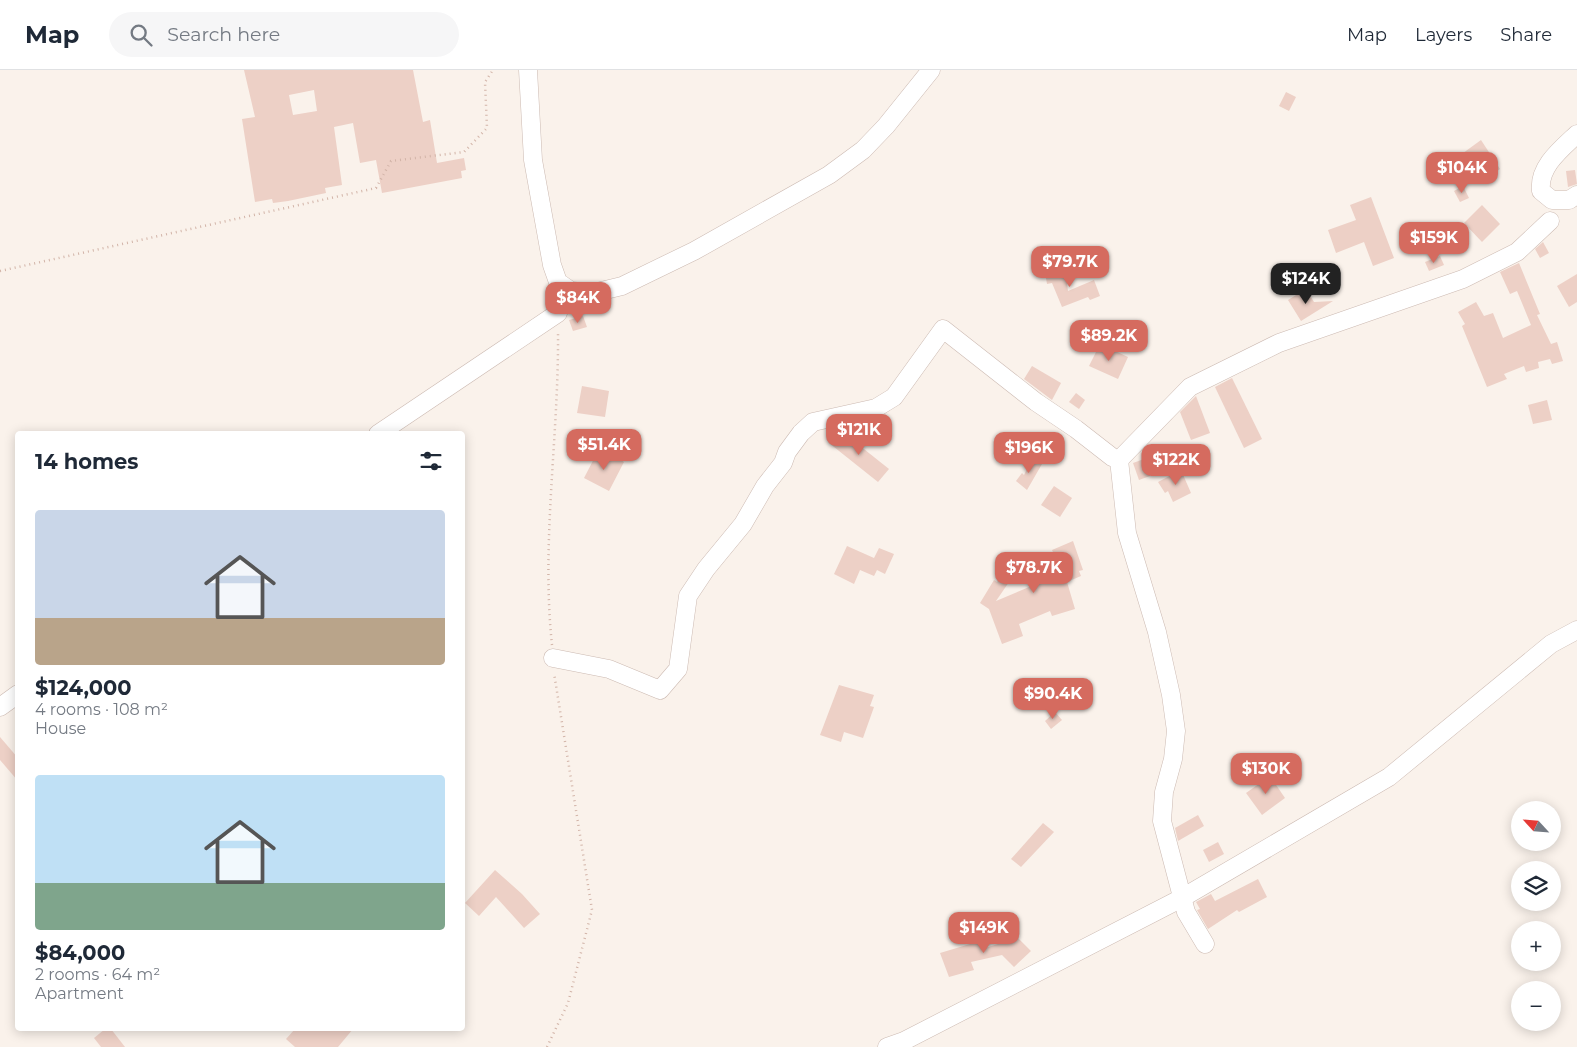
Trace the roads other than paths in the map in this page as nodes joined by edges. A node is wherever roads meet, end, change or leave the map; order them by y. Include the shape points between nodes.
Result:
1 (528, 70) edge
2 (931, 70) edge
3 (1577, 134) edge
4 (1577, 195) edge
5 (1550, 221) dead end
6 (558, 312) dead end
7 (382, 431) edge
8 (1119, 460) junction
9 (1577, 630) edge
10 (553, 658) dead end
11 (15, 696) edge
12 (0, 707) edge
13 (1182, 898) junction
14 (1205, 944) dead end
15 (887, 1047) edge

1 - 2 street via 533,160 552,265 558,282 571,291 593,293 622,286 694,250 829,174 864,150
3 - 4 street via 1548,163 1540,181 1541,191 1552,200 1569,200
5 - 8 street via 1517,252 1463,279 1279,343 1190,387
6 - 7 street
8 - 10 street via 1036,402 943,329 894,398 876,408 813,422 801,433 743,524 688,596 678,669 660,690 609,669
8 - 13 street via 1127,534 1157,632 1171,695 1176,732 1164,792 1162,821
9 - 13 street via 1551,644 1389,777
11 - 12 street
13 - 14 street via 1186,912
13 - 15 street

